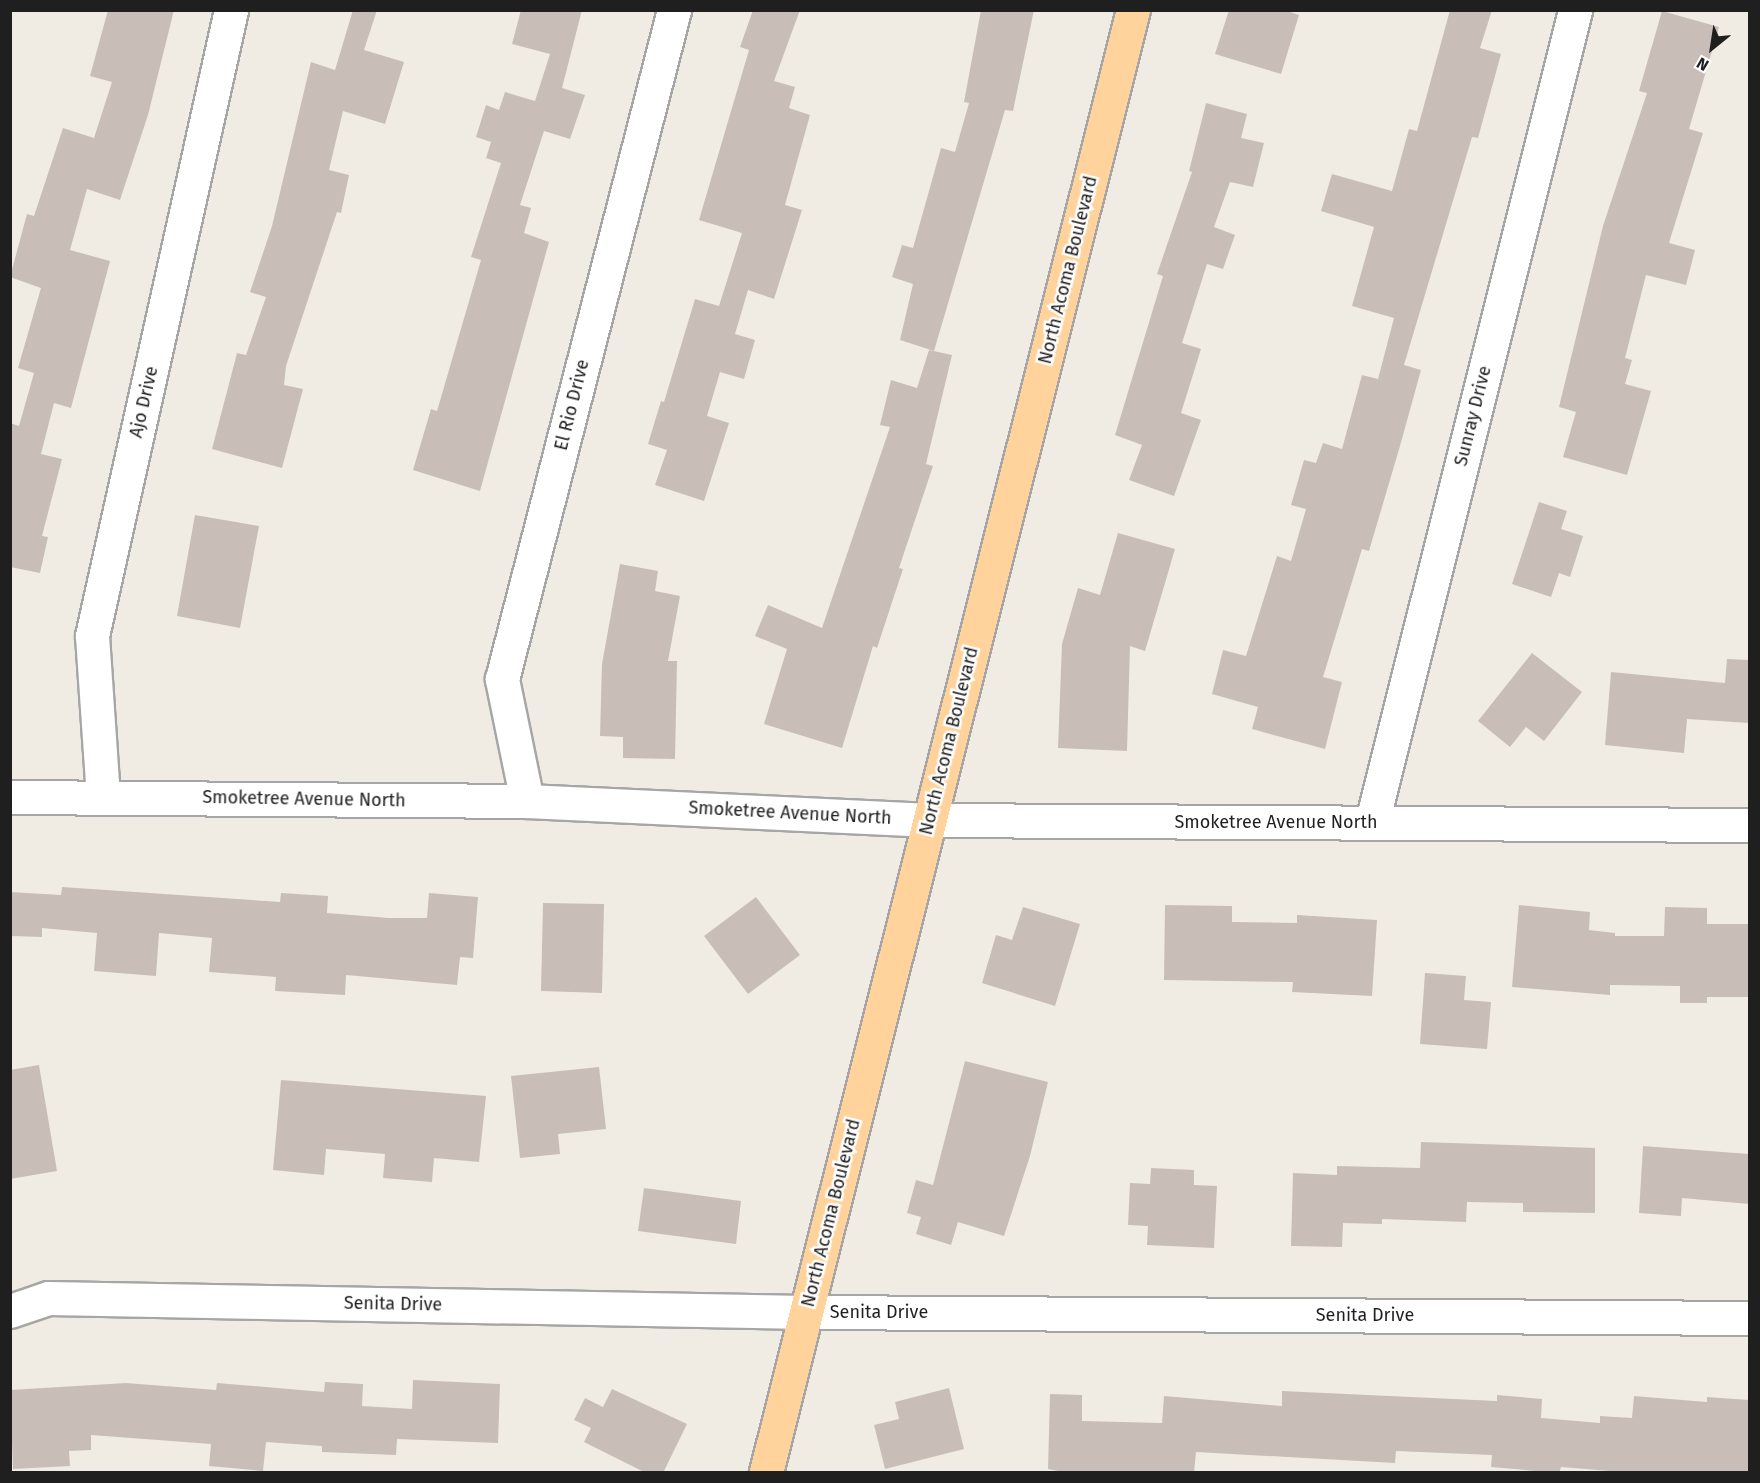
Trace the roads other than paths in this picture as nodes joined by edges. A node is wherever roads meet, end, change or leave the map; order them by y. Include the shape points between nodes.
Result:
1 (231, 10) edge
2 (674, 10) edge
3 (1133, 10) edge
4 (1575, 10) edge
5 (10, 797) edge
6 (103, 797) junction
7 (527, 801) junction
8 (930, 820) junction
9 (1372, 822) junction
10 (1749, 825) edge
11 (10, 1311) edge
12 (806, 1311) junction
13 (1749, 1318) edge
14 (766, 1473) edge

1 - 6 street, Ajo Drive via 92,636
2 - 7 street, El Rio Drive via 502,679
3 - 8 main road, North Acoma Boulevard
4 - 9 street, Sunray Drive
5 - 6 street, Smoketree Avenue North
6 - 7 street, Smoketree Avenue North
7 - 8 street, Smoketree Avenue North
8 - 9 street, Smoketree Avenue North
8 - 12 main road, North Acoma Boulevard
9 - 10 street, Smoketree Avenue North
11 - 12 street, Senita Drive via 48,1298
12 - 13 street, Senita Drive
12 - 14 main road, North Acoma Boulevard

